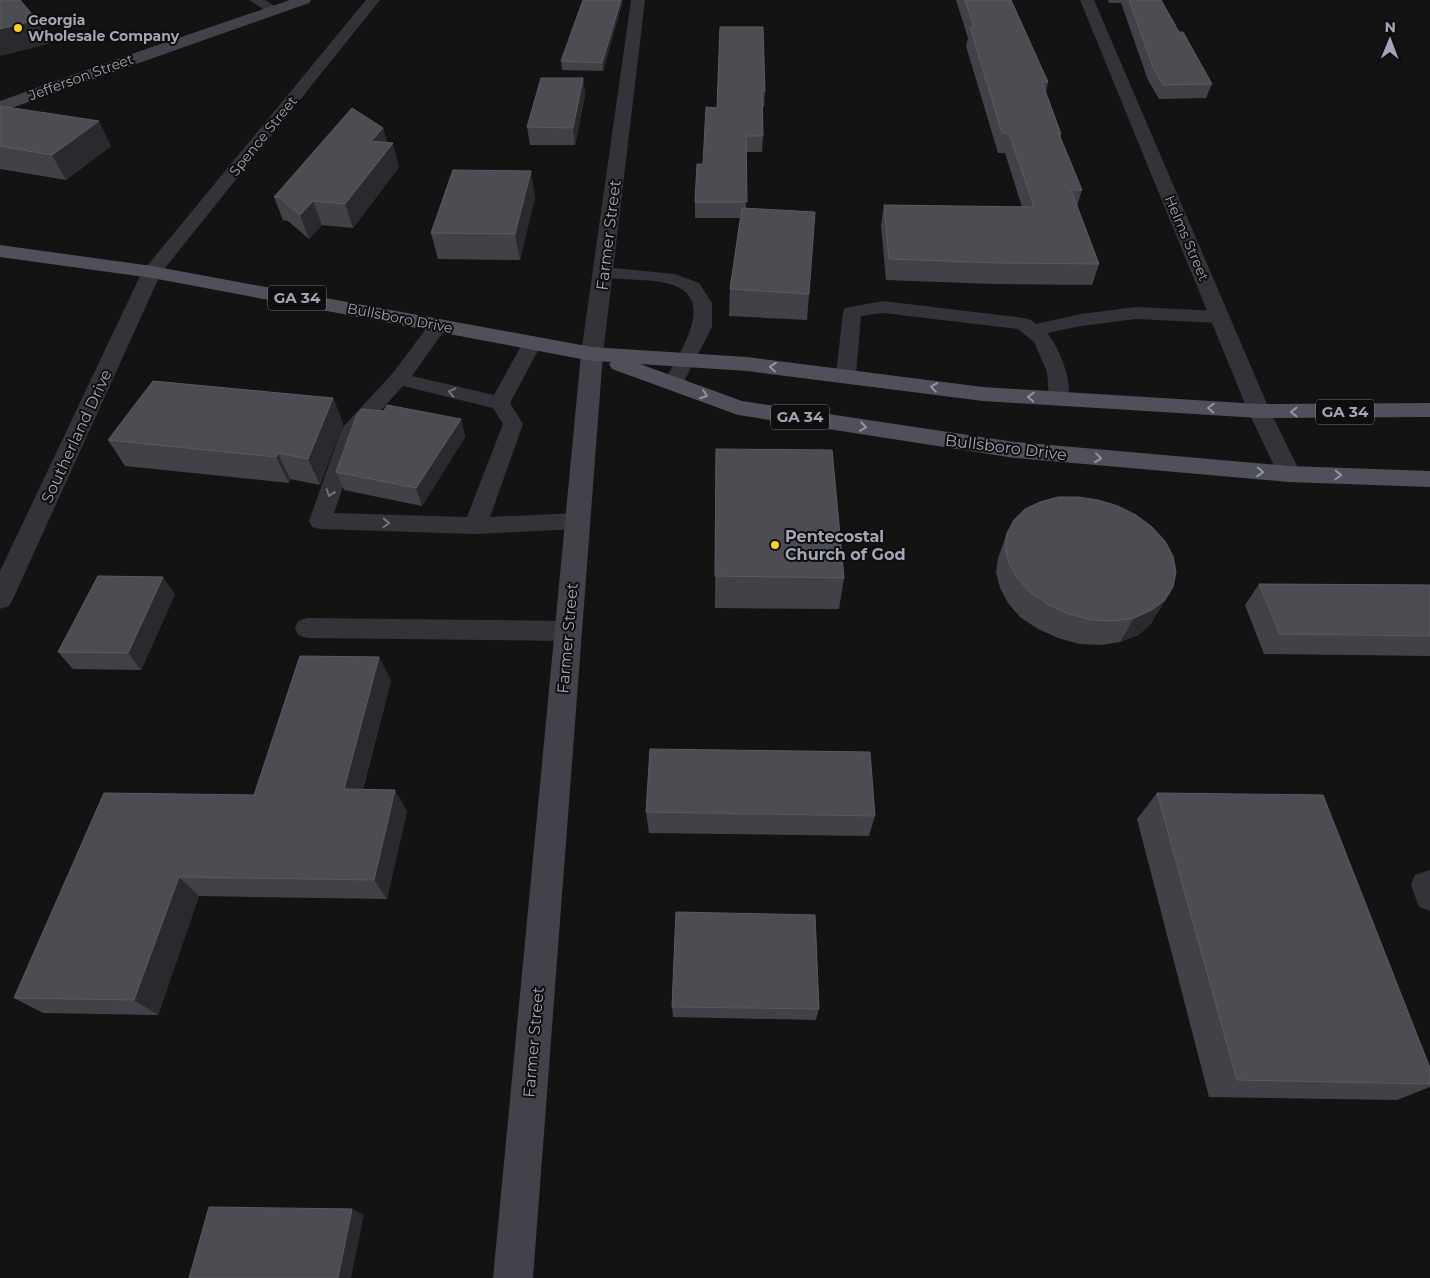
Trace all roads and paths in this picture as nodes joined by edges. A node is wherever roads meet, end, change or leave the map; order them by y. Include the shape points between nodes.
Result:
1 (255, 0) edge
2 (304, 0) edge
3 (373, 0) edge
4 (638, 0) edge
5 (1087, 0) edge
6 (274, 10) junction
7 (0, 107) edge
8 (0, 251) edge
9 (152, 272) junction
10 (603, 272) junction
11 (1220, 317) junction
12 (439, 325) junction
13 (1032, 330) junction
14 (532, 343) junction
15 (592, 354) junction
16 (685, 360) junction
17 (846, 375) junction
18 (399, 379) junction
19 (673, 384) junction
20 (1059, 398) junction
21 (500, 403) junction
22 (1430, 410) edge
23 (1259, 411) junction
24 (1289, 474) junction
25 (1430, 479) edge
26 (577, 521) junction
27 (475, 526) junction
28 (0, 600) edge
29 (307, 628) dead end
30 (568, 631) junction
31 (1430, 884) edge
32 (1430, 897) edge
33 (512, 1278) edge

1 - 6 lane
2 - 6 street, Jefferson Street
3 - 9 street, Spence Street
4 - 10 street, Farmer Street
5 - 11 street, Helms Street
6 - 7 street, Jefferson Street
8 - 9 main road, Bullsboro Drive / GA 34
9 - 12 main road, Bullsboro Drive / GA 34
9 - 28 street, Southerland Drive
10 - 15 street, Farmer Street
10 - 16 lane via 669,278 693,287 703,304 702,327
11 - 13 lane via 1136,313
11 - 23 street, Helms Street
12 - 14 main road, Bullsboro Drive / GA 34
12 - 18 lane
13 - 17 lane via 1024,324 883,307 852,312
13 - 20 lane via 1042,339 1057,372
14 - 15 main road, Bullsboro Drive / GA 34
14 - 21 lane
15 - 16 main road, Bullsboro Drive / GA 34
15 - 19 main road, Bullsboro Drive / GA 34
15 - 26 street, Farmer Street
17 -> 16 main road, Bullsboro Drive / GA 34
16 - 19 lane
20 -> 17 main road, Bullsboro Drive / GA 34 via 983,394
21 -> 18 lane
18 -> 27 lane via 352,428 320,521
19 -> 24 main road, Bullsboro Drive / GA 34 via 738,408 1015,450
23 -> 20 main road, Bullsboro Drive / GA 34
21 - 27 lane via 513,424
22 -> 23 main road, Bullsboro Drive / GA 34
23 - 24 street, Helms Street
24 -> 25 main road, Bullsboro Drive / GA 34
26 - 27 lane
26 - 30 street, Farmer Street
29 - 30 lane
30 - 33 street, Farmer Street
31 - 32 lane via 1426,885

